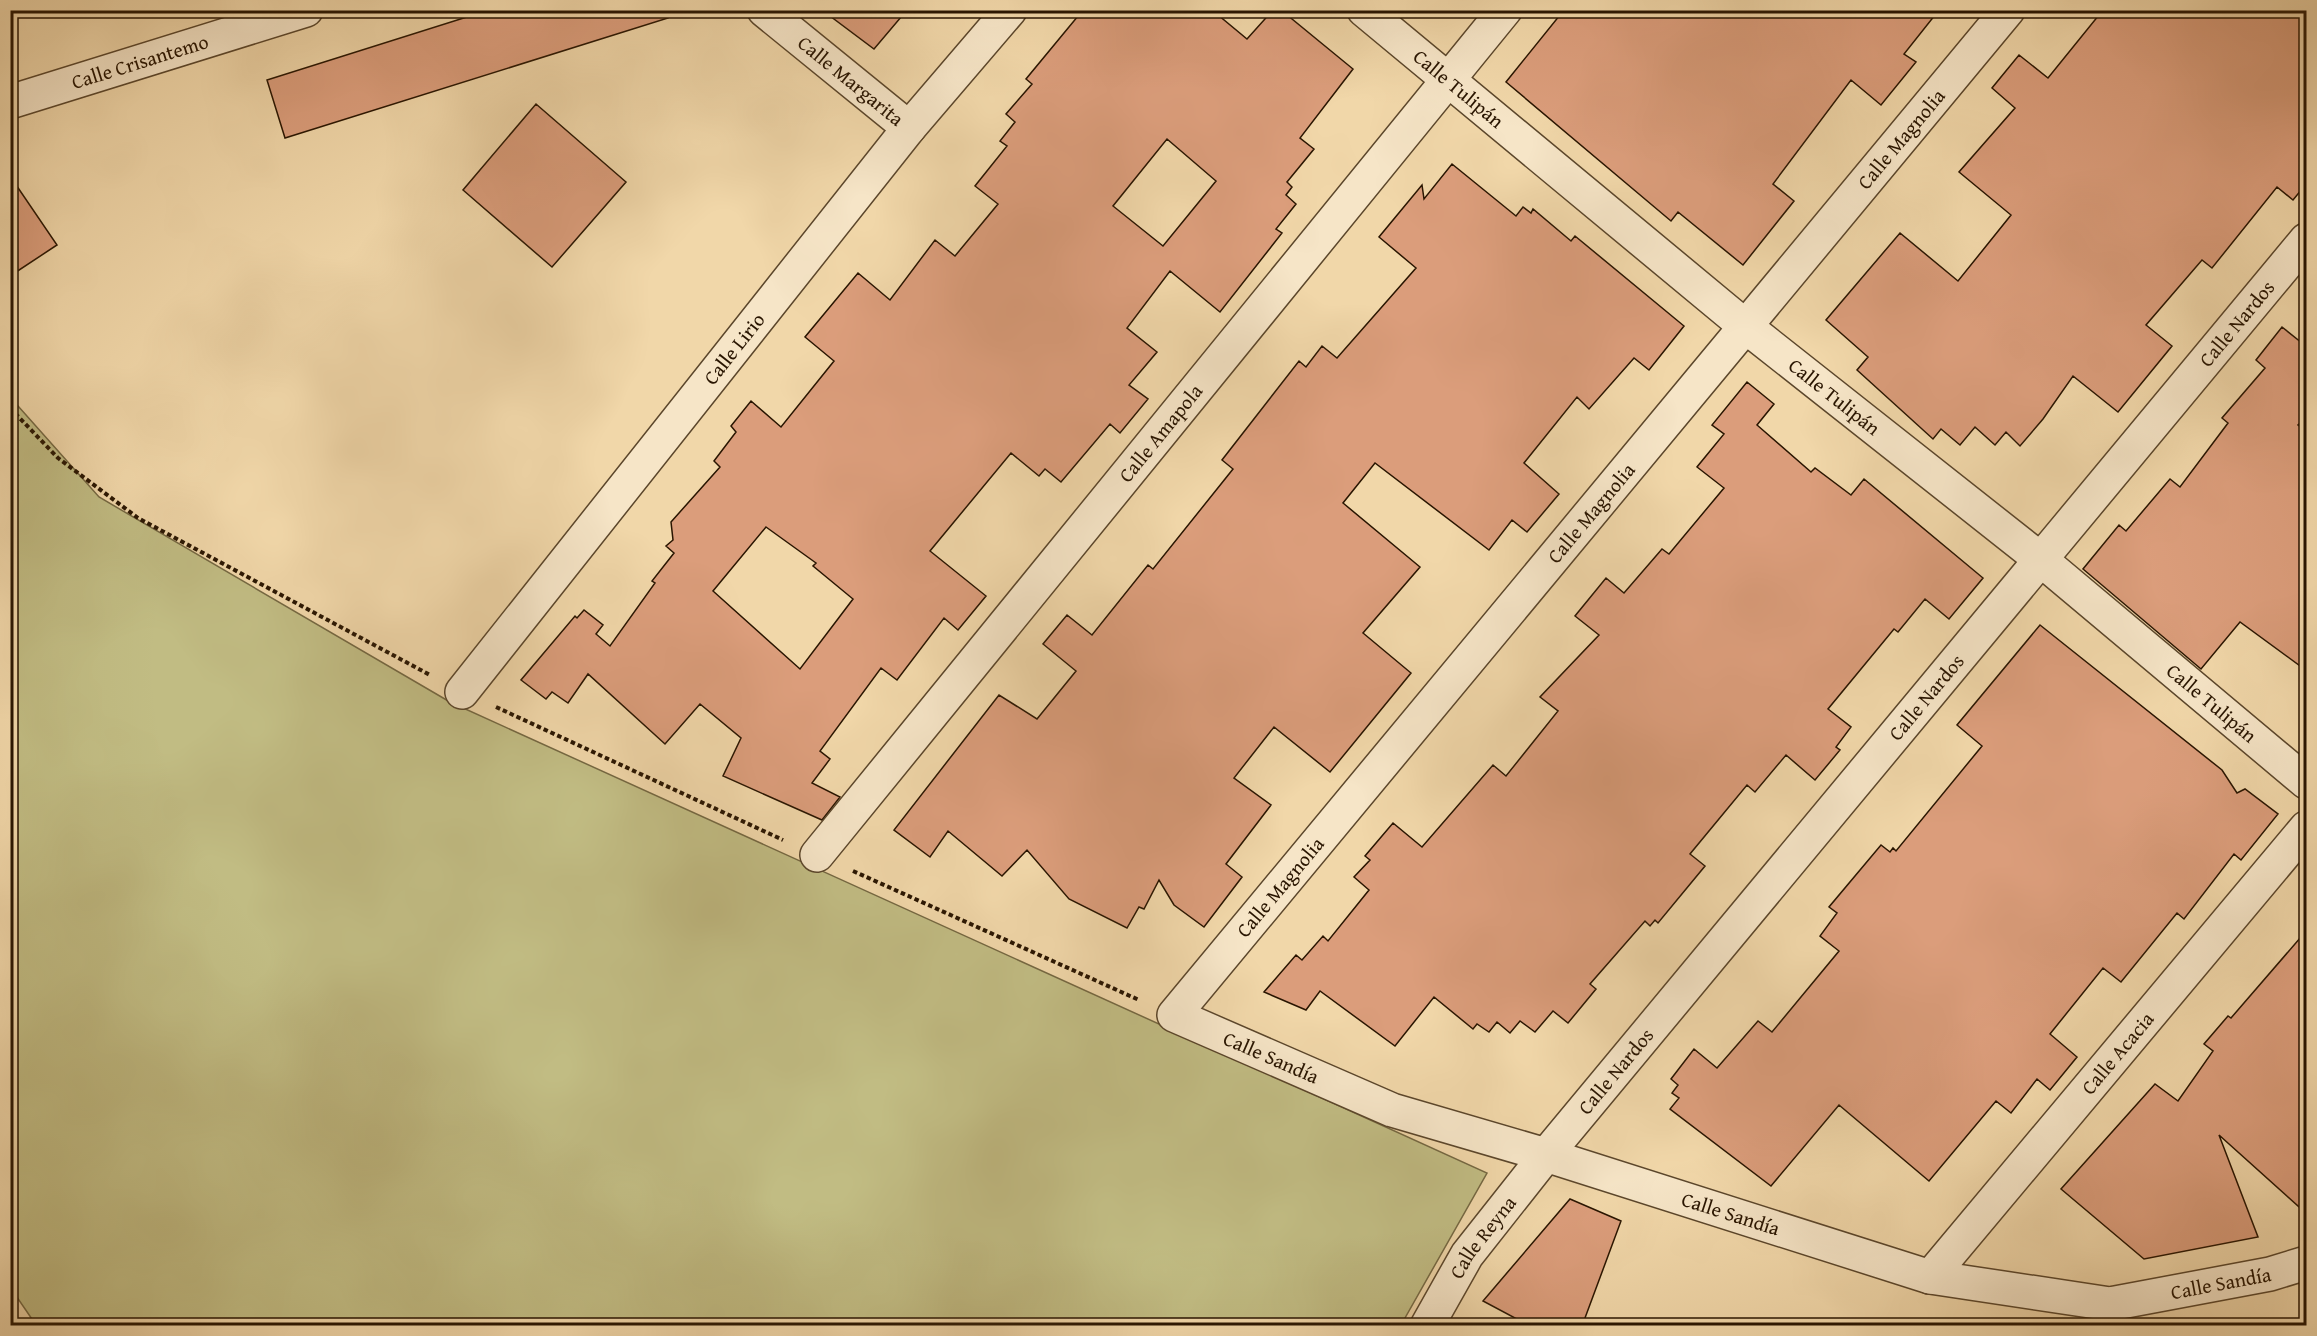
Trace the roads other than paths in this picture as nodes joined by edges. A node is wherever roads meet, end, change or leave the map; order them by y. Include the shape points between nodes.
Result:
1 (306, 10) edge
2 (764, 10) edge
3 (1010, 10) edge
4 (1364, 10) edge
5 (1505, 10) edge
6 (2008, 10) edge
7 (1447, 81) junction
8 (10, 102) edge
9 (909, 128) junction
10 (2307, 240) edge
11 (1745, 326) junction
12 (2040, 559) junction
13 (462, 692) road end
14 (2307, 782) edge
15 (2307, 828) edge
16 (817, 855) dead end
17 (1174, 1015) joint
18 (1546, 1155) junction
19 (2307, 1263) edge
20 (1930, 1277) junction
21 (1427, 1326) edge

1 - 8 street, Calle Crisantemo
2 - 9 street, Calle Margarita
3 - 9 street, Calle Lirio
4 - 7 street, Calle Tulipán
5 - 7 street, Calle Amapola
6 - 11 street, Calle Magnolia
7 - 11 street, Calle Tulipán
7 - 16 street, Calle Amapola
9 - 13 street, Calle Lirio
10 - 12 street, Calle Nardos
11 - 12 street, Calle Tulipán
11 - 17 street, Calle Magnolia
12 - 14 street, Calle Tulipán
12 - 18 street, Calle Nardos
15 - 20 street, Calle Acacia
17 - 18 street, Calle Sandía via 1392,1110
18 - 20 street, Calle Sandía
18 - 21 street, Calle Reyna via 1467,1255
19 - 20 street, Calle Sandía via 2270,1274 2110,1304

